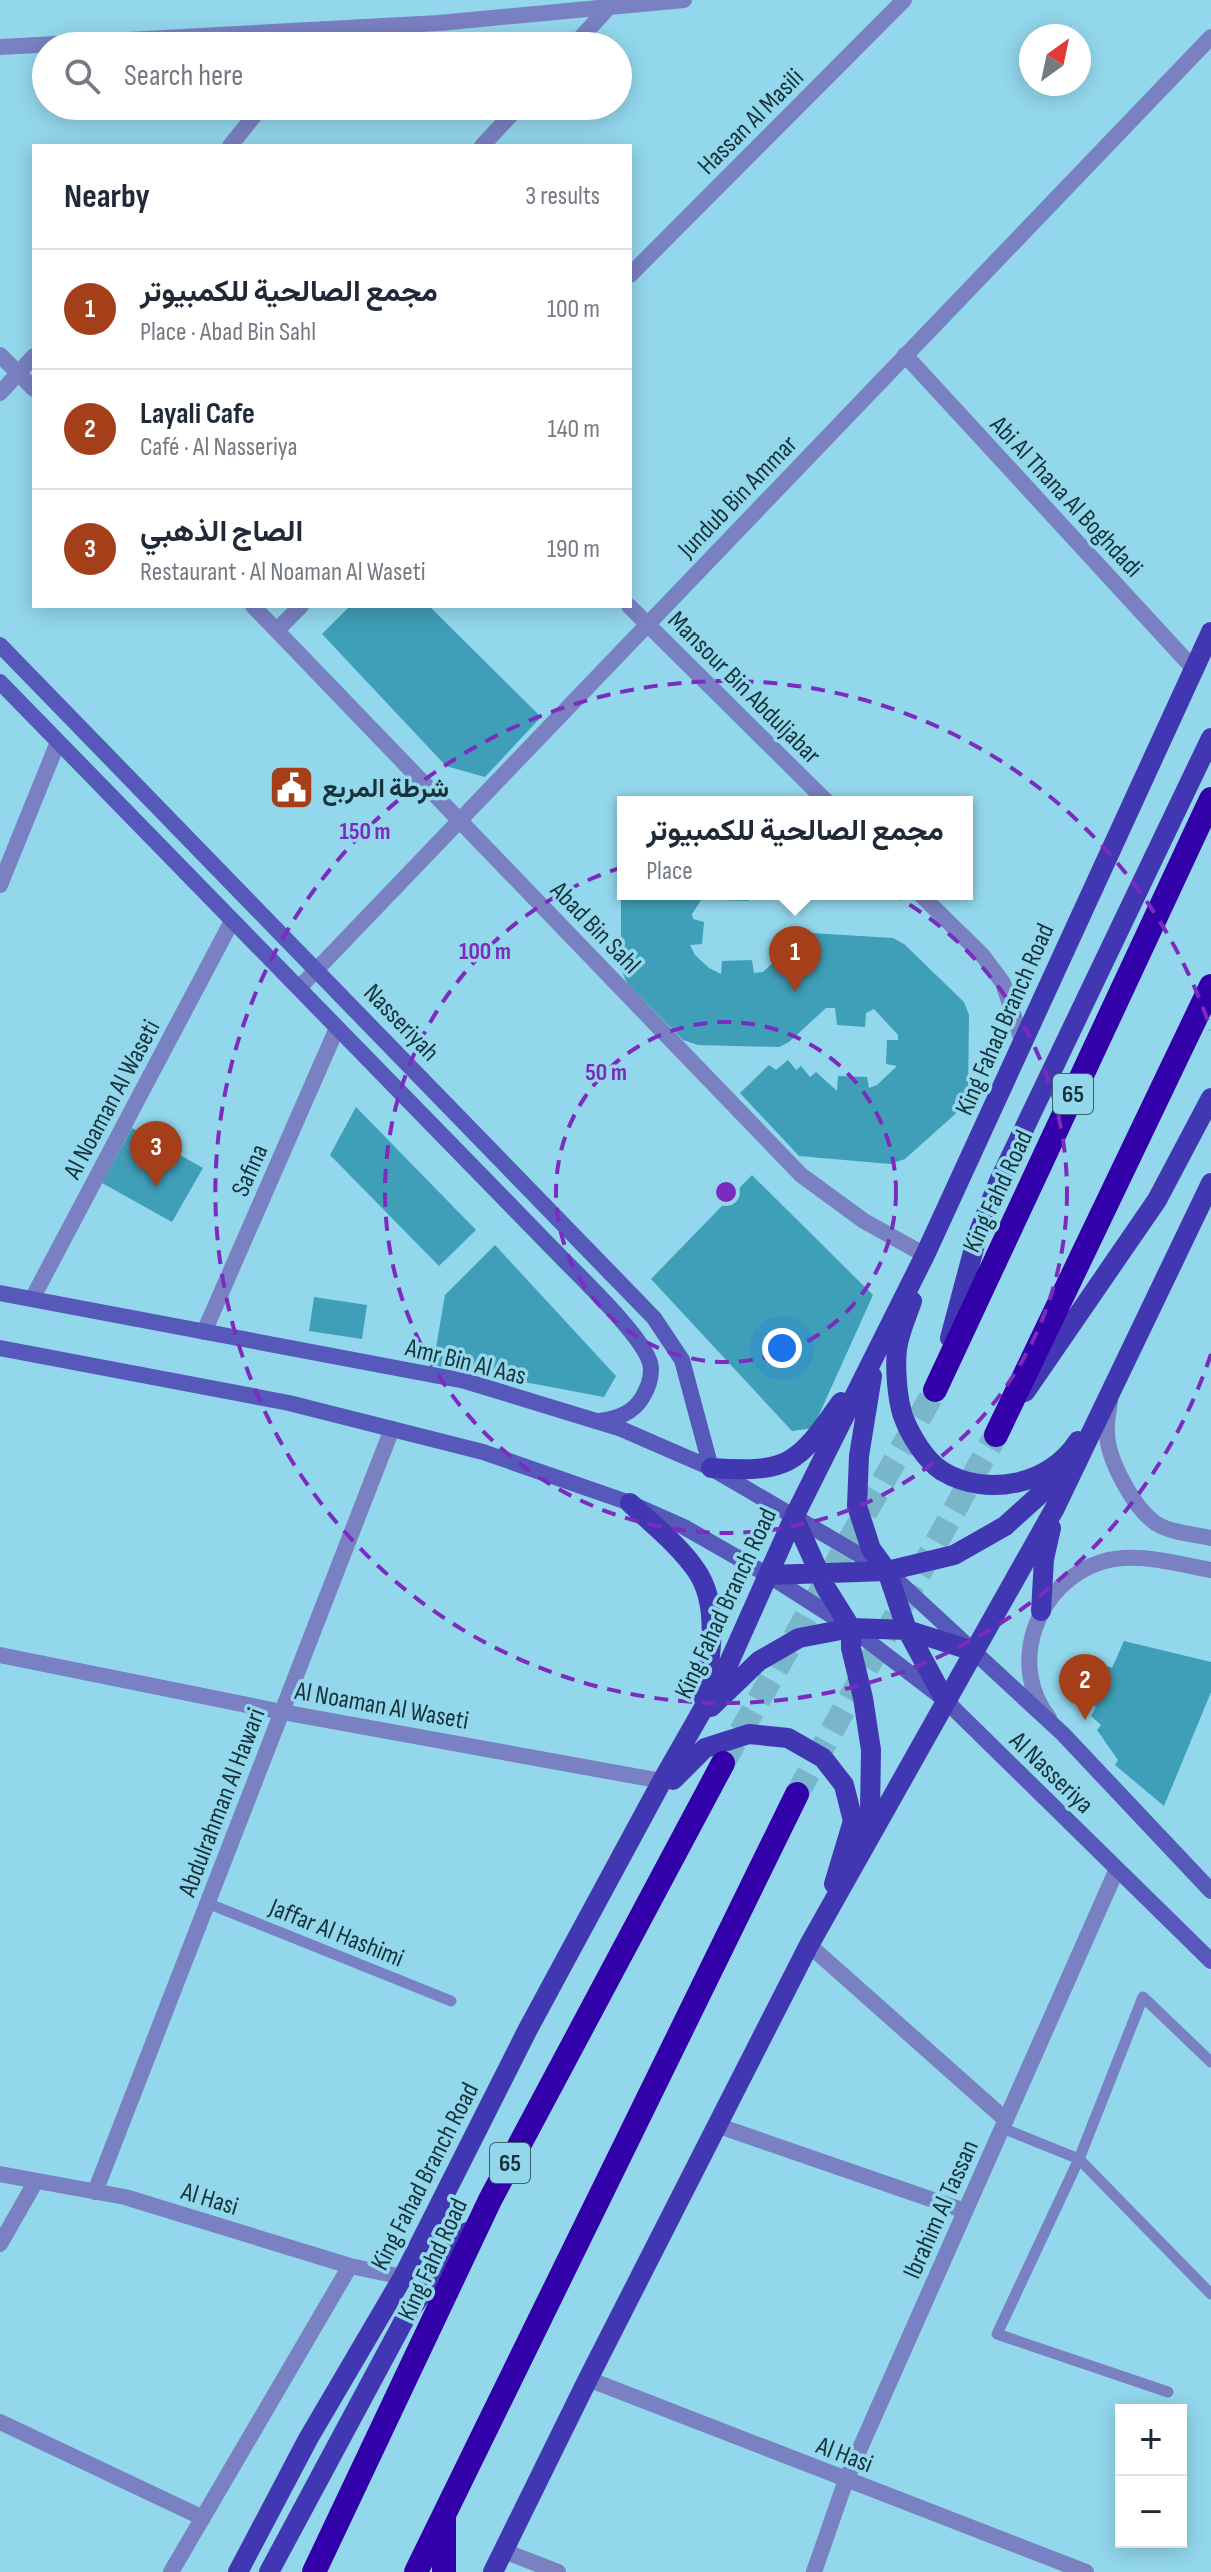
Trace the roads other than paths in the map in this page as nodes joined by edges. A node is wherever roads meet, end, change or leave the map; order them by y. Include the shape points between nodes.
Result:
1 (684, 0) edge
2 (904, 0) edge
3 (609, 7) junction
4 (322, 29) junction
5 (268, 32) edge
6 (320, 32) edge
7 (586, 32) edge
8 (1211, 37) edge
9 (32, 45) edge
10 (0, 47) edge
11 (251, 120) edge
12 (506, 120) edge
13 (232, 144) edge
14 (484, 144) edge
15 (632, 273) edge
16 (0, 355) edge
17 (905, 355) junction
18 (32, 358) edge
19 (18, 373) junction
20 (32, 387) edge
21 (0, 393) edge
22 (255, 608) edge
23 (299, 608) edge
24 (631, 608) edge
25 (647, 624) junction
26 (277, 630) junction
27 (1211, 632) edge
28 (0, 645) edge
29 (1193, 668) junction
30 (0, 682) edge
31 (1211, 738) edge
32 (58, 742) junction
33 (821, 796) edge
34 (1211, 799) edge
35 (460, 819) junction
36 (0, 885) edge
37 (926, 900) edge
38 (232, 921) junction
39 (317, 968) junction
40 (1211, 986) edge
41 (299, 988) junction
42 (337, 1028) junction
43 (1022, 1041) junction
44 (1211, 1098) edge
45 (1209, 1193) edge
46 (925, 1255) junction
47 (0, 1293) edge
48 (32, 1299) junction
49 (204, 1332) junction
50 (0, 1348) edge
51 (875, 1353) junction
52 (935, 1390) joint
53 (1110, 1390) junction
54 (598, 1422) junction
55 (392, 1429) junction
56 (996, 1435) joint
57 (1075, 1463) junction
58 (711, 1468) junction
59 (630, 1503) junction
60 (1055, 1508) junction
61 (794, 1517) junction
62 (1211, 1538) edge
63 (1211, 1570) edge
64 (819, 1571) junction
65 (887, 1571) junction
66 (768, 1575) junction
67 (1041, 1611) junction
68 (851, 1628) junction
69 (907, 1630) junction
70 (973, 1651) junction
71 (0, 1655) edge
72 (945, 1700) junction
73 (282, 1712) junction
74 (702, 1714) junction
75 (1063, 1734) junction
76 (723, 1763) tunnel mouth
77 (662, 1781) junction
78 (797, 1794) tunnel mouth
79 (643, 1815) junction
80 (1117, 1869) junction
81 (1211, 1891) edge
82 (838, 1894) junction
83 (207, 1903) junction
84 (820, 1926) junction
85 (809, 1945) junction
86 (1211, 1961) edge
87 (451, 2001) dead end
88 (1211, 2062) edge
89 (1004, 2124) junction
90 (719, 2126) junction
91 (1079, 2159) junction
92 (0, 2174) edge
93 (36, 2181) junction
94 (95, 2192) junction
95 (490, 2200) junction
96 (965, 2211) junction
97 (0, 2244) edge
98 (350, 2266) junction
99 (403, 2277) junction
100 (1211, 2294) edge
101 (588, 2379) junction
102 (1168, 2392) dead end
103 (0, 2422) edge
104 (846, 2480) junction
105 (444, 2516) junction
106 (203, 2518) junction
107 (504, 2551) junction
108 (171, 2572) edge
109 (238, 2572) edge
110 (269, 2572) edge
111 (314, 2572) edge
112 (416, 2572) edge
113 (444, 2572) edge
114 (493, 2572) edge
115 (558, 2572) edge
116 (814, 2572) edge
117 (1086, 2572) edge

1 - 3 street
2 - 15 street, Hassan Al Masili
3 - 4 street
3 - 7 street
4 - 5 street
4 - 6 street
8 - 17 street, Jundub Bin Ammar
9 - 10 street
11 - 13 street
12 - 14 street
16 - 19 street
17 - 25 street, Jundub Bin Ammar
17 - 29 street, Abi Al Thana Al Boghdadi
18 - 19 street
19 - 20 street
19 - 21 street
22 - 26 street, Abad Bin Sahl
23 - 26 street
24 - 25 street, Mansour Bin Abduljabar
25 - 33 street, Mansour Bin Abduljabar
25 - 35 street, Jundub Bin Ammar
26 - 35 street, Abad Bin Sahl
27 - 29 main road, King Fahad Branch Road
28 - 39 main road, Nasseriyah
29 - 43 main road, King Fahad Branch Road
30 - 32 main road, Nasseriyah
31 - 52 main road via 999,1181 977,1237
32 - 36 street
32 - 38 main road, Nasseriyah
34 - 52 highway, King Fahd Road / 65
35 - 39 street, Jundub Bin Ammar
35 - 46 street, Abad Bin Sahl via 801,1175 864,1221
37 - 43 street via 1003,983
38 - 41 main road, Nasseriyah
38 - 48 street, Al Noaman Al Waseti
39 - 41 street, Jundub Bin Ammar
39 - 58 main road, Nasseriyah via 654,1318 682,1360
40 - 56 highway
41 - 42 main road, Nasseriyah
42 - 49 street, Safina
42 - 54 main road, Nasseriyah via 640,1342 651,1364 649,1387 637,1406 621,1417
43 - 46 main road, King Fahad Branch Road
44 - 56 main road via 1157,1200
45 - 53 main road
46 - 51 main road, King Fahad Branch Road
46 - 53 main road via 897,1349 900,1402 919,1446 941,1470 974,1484 1001,1487 1040,1476 1070,1454
47 - 48 main road, Amr Bin Al Aas
48 - 49 main road, Amr Bin Al Aas
49 - 54 main road, Amr Bin Al Aas via 465,1381
50 - 55 main road via 289,1403
51 - 58 main road via 808,1447 786,1464 753,1471
51 - 61 main road, King Fahad Branch Road
51 - 65 main road via 857,1506 871,1549
53 - 57 main road
53 - 62 street via 1106,1434 1120,1478 1135,1502 1156,1523
54 - 58 main road, Amr Bin Al Aas
55 - 59 main road via 483,1452
55 - 73 street, Abdulrahman Al Hawari
57 - 60 main road
57 - 65 main road via 1005,1526 954,1555
58 - 61 main road, Amr Bin Al Aas
59 - 66 main road
59 - 74 main road via 698,1571 706,1594 710,1655
60 - 67 main road via 1044,1559
60 - 70 main road
61 - 64 main road
61 - 65 main road, Amr Bin Al Aas
61 - 66 main road, King Fahad Branch Road
63 - 67 street via 1128,1557 1102,1562 1077,1572
64 - 65 main road
64 - 66 main road
64 - 68 main road
65 - 69 main road
65 - 70 main road, Al Nasseriya
66 - 68 main road
66 - 74 main road, King Fahad Branch Road
67 - 75 street via 1029,1663 1034,1689
68 - 69 main road
68 - 72 main road, Al Nasseriya
68 - 74 main road via 799,1638 759,1661
68 - 82 main road via 871,1750 870,1812
69 - 70 main road
69 - 72 main road
70 - 72 main road
70 - 75 main road, Al Nasseriya
71 - 73 street, Al Noaman Al Waseti
72 - 80 main road, Al Nasseriya
72 - 82 main road
73 - 77 street, Al Noaman Al Waseti
73 - 83 street, Abdulrahman Al Hawari
74 - 77 main road, King Fahad Branch Road
75 - 81 main road, Al Nasseriya
76 - 95 highway, King Fahd Road / 65
77 - 79 main road, King Fahad Branch Road
78 - 105 highway
79 - 84 main road via 705,1748 749,1734 788,1738 823,1758 844,1785 853,1821
79 - 99 main road, King Fahad Branch Road
80 - 86 main road, Al Nasseriya
80 - 89 street, Ibrahim Al Tassan
82 - 84 main road
83 - 87 lane, Jaffar Al Hashimi
83 - 94 street, Abdulrahman Al Hawari
84 - 85 main road
85 - 89 street
85 - 90 main road
88 - 91 lane via 1143,1997
89 - 91 lane
89 - 96 street, Ibrahim Al Tassan
90 - 96 street
90 - 101 main road
91 - 100 lane
91 - 102 lane via 997,2334
92 - 93 street, Al Hasi
93 - 94 street, Al Hasi
93 - 97 street
94 - 98 street, Al Hasi
95 - 110 main road via 407,2315
95 - 111 highway, King Fahd Road / 65
96 - 104 street, Ibrahim Al Tassan
98 - 99 street, Al Hasi
98 - 106 street
99 - 109 main road, King Fahad Branch Road
101 - 104 street, Al Hasi
101 - 107 main road
103 - 106 street
104 - 116 street, Ibrahim Al Tassan
104 - 117 street, Al Hasi
105 - 112 highway
105 - 113 highway
106 - 108 street
107 - 114 main road
107 - 115 street

